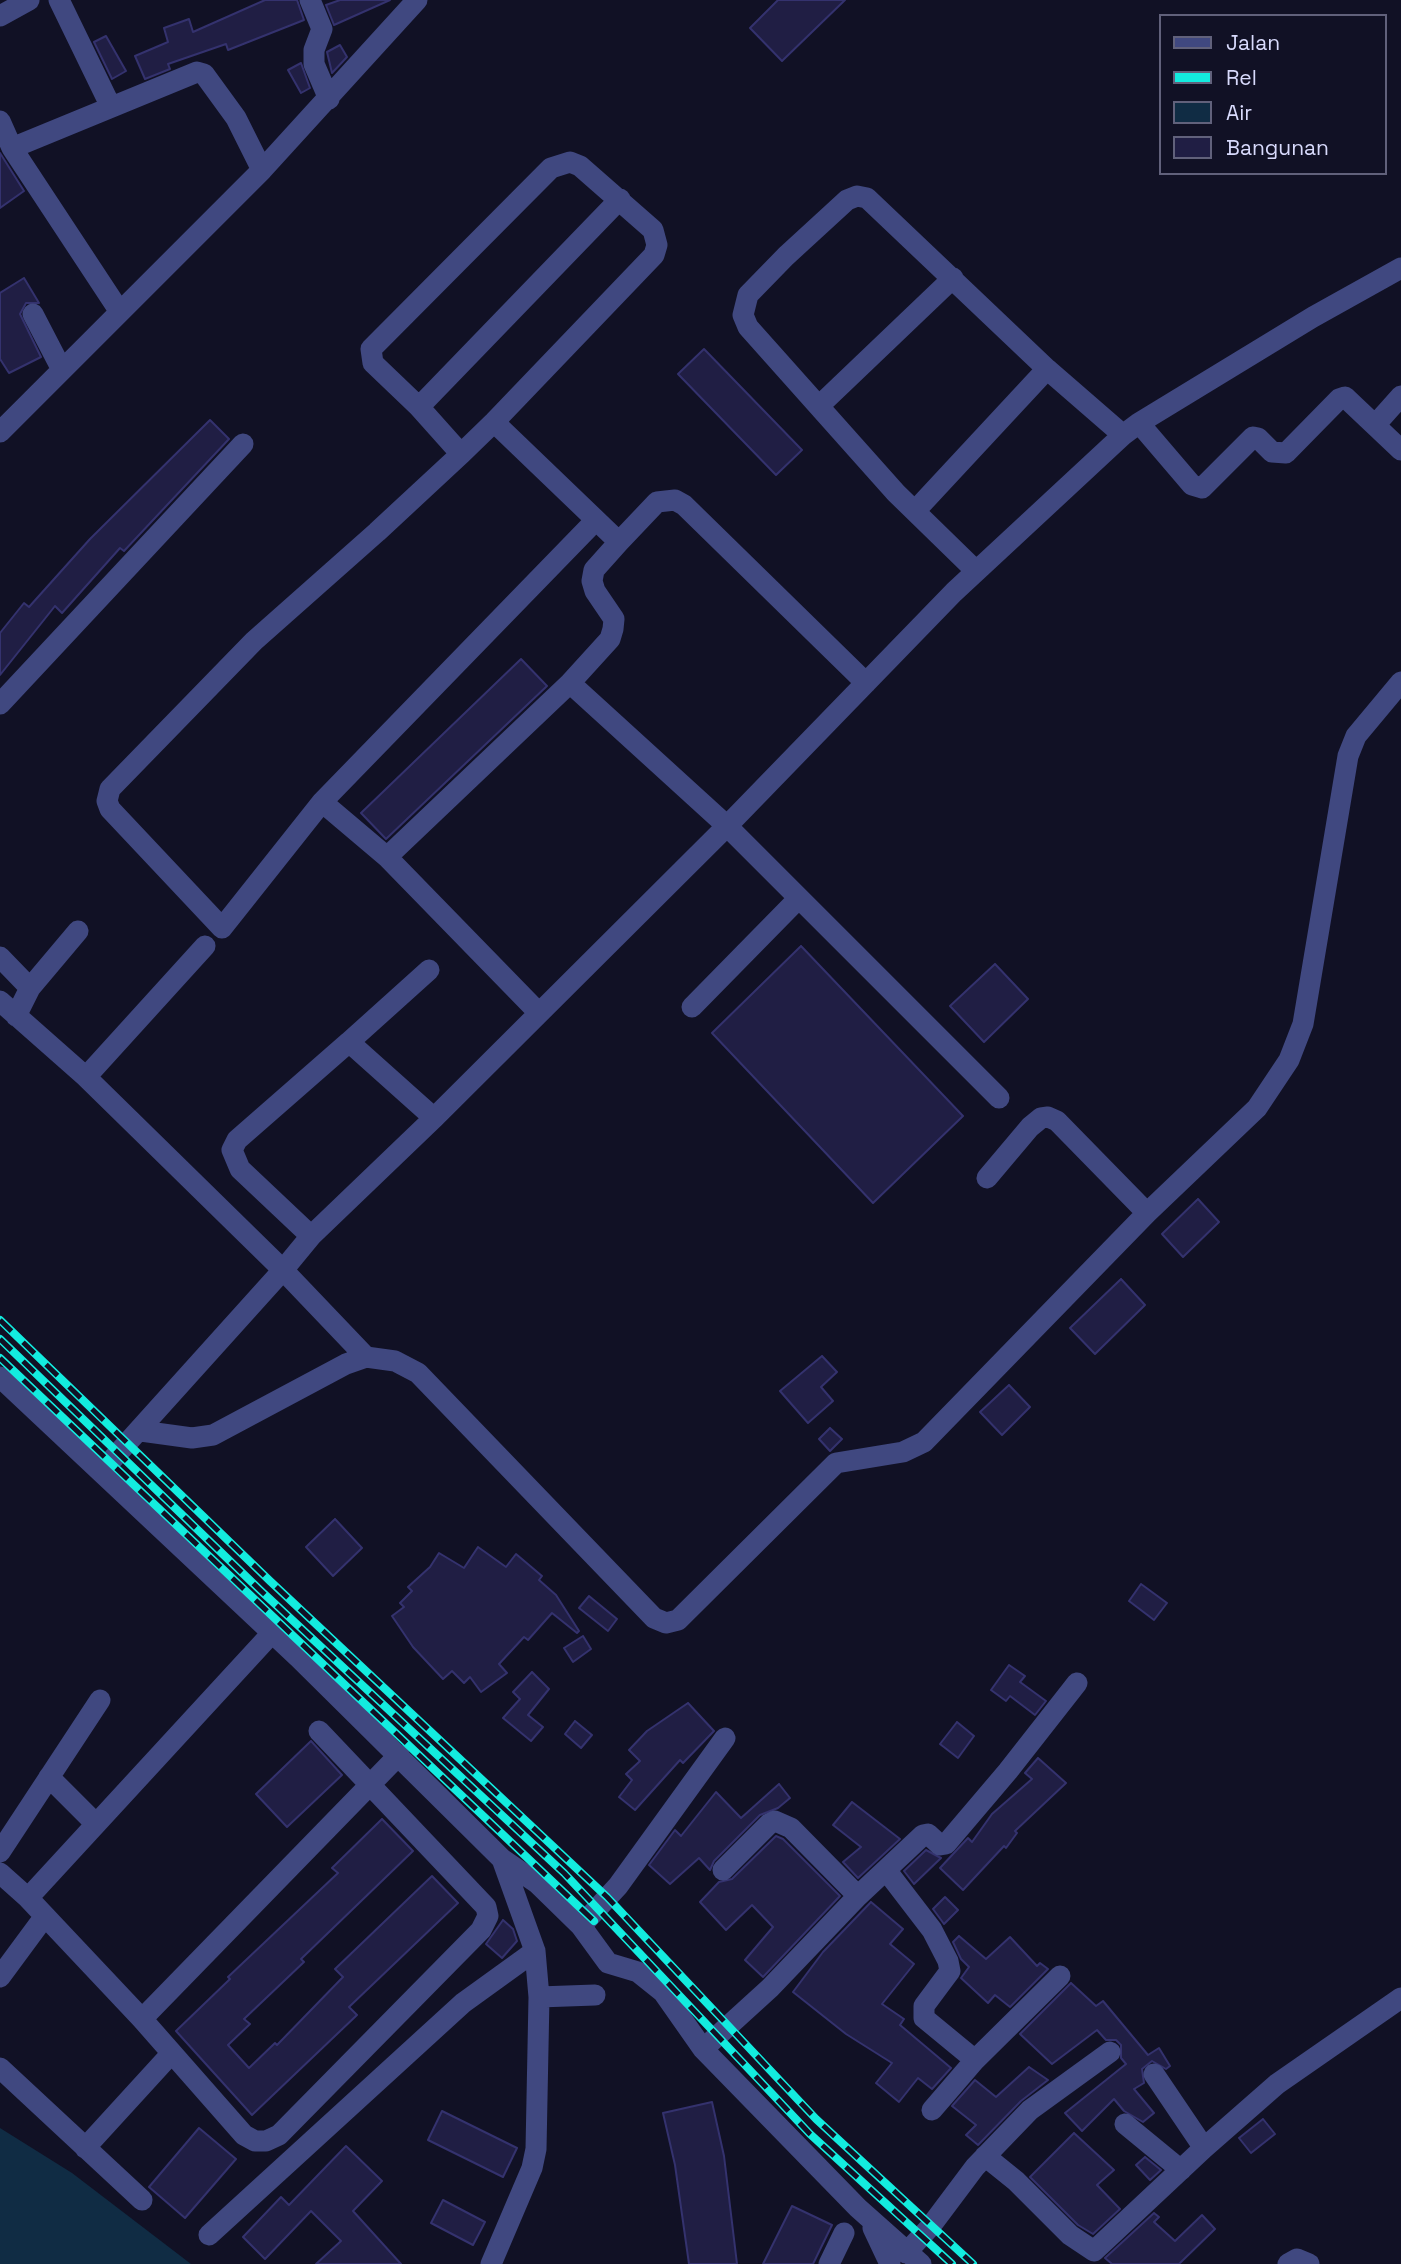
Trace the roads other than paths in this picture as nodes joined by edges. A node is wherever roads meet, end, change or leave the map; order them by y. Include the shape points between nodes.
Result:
1 (29, 0) edge
2 (59, 0) edge
3 (310, 0) edge
4 (417, 0) edge
5 (0, 16) edge
6 (329, 99) junction
7 (110, 105) junction
8 (0, 121) edge
9 (12, 148) junction
10 (262, 170) junction
11 (620, 199) junction
12 (1401, 268) edge
13 (953, 278) junction
14 (120, 312) junction
15 (33, 314) dead end
16 (61, 368) junction
17 (1047, 369) junction
18 (1401, 397) edge
19 (819, 406) junction
20 (419, 407) junction
21 (494, 422) junction
22 (1376, 424) junction
23 (1131, 429) junction
24 (0, 432) edge
25 (243, 444) dead end
26 (1401, 450) edge
27 (461, 454) junction
28 (915, 511) junction
29 (596, 520) junction
30 (619, 542) junction
31 (976, 571) junction
32 (1401, 682) edge
33 (570, 683) junction
34 (866, 683) junction
35 (0, 704) edge
36 (323, 802) junction
37 (727, 826) junction
38 (387, 857) junction
39 (799, 898) junction
40 (78, 930) dead end
41 (205, 946) dead end
42 (0, 957) edge
43 (429, 970) dead end
44 (30, 988) junction
45 (0, 1001) edge
46 (692, 1007) dead end
47 (538, 1012) junction
48 (16, 1016) junction
49 (349, 1042) junction
50 (86, 1077) junction
51 (999, 1098) dead end
52 (434, 1118) junction
53 (987, 1178) dead end
54 (1147, 1213) junction
55 (311, 1236) junction
56 (283, 1270) junction
57 (366, 1357) junction
58 (0, 1377) edge
59 (141, 1431) junction
60 (101, 1472) junction
61 (272, 1633) junction
62 (1077, 1683) dead end
63 (100, 1700) dead end
64 (319, 1731) dead end
65 (725, 1738) dead end
66 (399, 1755) junction
67 (49, 1777) junction
68 (370, 1785) junction
69 (96, 1824) junction
70 (0, 1852) edge
71 (502, 1859) junction
72 (723, 1870) dead end
73 (886, 1870) junction
74 (0, 1873) edge
75 (858, 1896) junction
76 (28, 1898) junction
77 (45, 1916) junction
78 (581, 1926) junction
79 (535, 1951) junction
80 (1060, 1976) dead end
81 (0, 1977) edge
82 (595, 1995) dead end
83 (539, 1997) junction
84 (1401, 1998) edge
85 (142, 2020) junction
86 (703, 2049) junction
87 (1110, 2052) dead end
88 (170, 2055) junction
89 (975, 2060) junction
90 (0, 2068) edge
91 (1154, 2074) dead end
92 (932, 2110) dead end
93 (1125, 2124) dead end
94 (85, 2148) junction
95 (1204, 2148) junction
96 (985, 2156) junction
97 (1181, 2170) junction
98 (142, 2200) dead end
99 (844, 2233) dead end
100 (209, 2235) dead end
101 (906, 2260) edge
102 (491, 2264) edge
103 (829, 2264) edge
104 (1288, 2264) edge
105 (1309, 2264) edge

1 - 5 street
2 - 7 street
3 - 6 street via 322,29 314,64
4 - 6 street
6 - 10 street
7 - 9 street
7 - 10 street via 191,72 204,74 236,118
8 - 9 street
9 - 14 street
10 - 14 street
11 - 20 street
11 - 20 street via 580,166 570,162 551,168 374,343 373,363
11 - 21 street via 653,230 654,255
12 - 23 street
13 - 17 street
13 - 19 street
13 - 19 street via 877,205 857,196 786,256 748,295 743,315 748,327
14 - 16 street
15 - 16 street
16 - 24 street
17 - 23 street
17 - 28 street
18 - 22 street
19 - 28 street
20 - 27 street
21 - 27 street
21 - 29 street
22 - 23 street via 1343,397 1286,453 1272,452 1253,438 1197,489
22 - 26 street
23 - 31 street
25 - 35 street
27 - 36 street via 254,641 107,795 110,809 222,928
28 - 31 street
29 - 30 street
29 - 36 street
30 - 33 street via 594,570 592,581 614,619 614,629
30 - 34 street via 657,502 675,500
31 - 34 street
32 - 54 street via 1356,736 1348,756 1303,1024 1289,1060 1256,1108
33 - 37 street
33 - 38 street
34 - 37 street
36 - 38 street
37 - 39 street
37 - 47 street
38 - 47 street
39 - 46 street
39 - 51 street
40 - 44 street
41 - 50 street
42 - 44 street
43 - 49 street
44 - 48 street
45 - 48 street
47 - 52 street
48 - 50 street
49 - 52 street
49 - 55 street via 237,1140 232,1150 240,1169
50 - 56 street
52 - 55 street
53 - 54 street via 1030,1127 1048,1118 1057,1121
54 - 57 street via 924,1442 903,1452 836,1463 678,1620 666,1623 640,1605 418,1373 395,1361
55 - 56 street
56 - 57 street
56 - 59 street
57 - 59 street via 213,1435 192,1438
58 - 60 street
59 - 60 street
60 - 61 street
61 - 66 street
61 - 69 street
62 - 73 street via 946,1844 923,1835
63 - 67 street
64 - 68 street
65 - 78 street via 618,1886
66 - 68 street
66 - 71 street
67 - 69 street
67 - 70 street
68 - 85 street
68 - 88 street via 486,1907 488,1916 481,1930 279,2135 266,2141 244,2135
69 - 76 street
71 - 78 street via 537,1883
71 - 79 street
72 - 75 street via 775,1821 791,1828
73 - 75 street
73 - 89 street via 932,1930 948,1961 950,1970 924,2006 924,2018
74 - 76 street
75 - 86 street via 770,1988
76 - 77 street
77 - 81 street
77 - 85 street
78 - 86 street via 608,1963 638,1972 663,1992
79 - 83 street
79 - 100 street via 463,2003
80 - 89 street
82 - 83 street
83 - 102 street via 536,2149
84 - 95 street via 1277,2084
85 - 88 street
86 - 101 street
87 - 96 street via 1030,2110
88 - 94 street
89 - 92 street
90 - 94 street
91 - 95 street
93 - 97 street
94 - 98 street
95 - 97 street
96 - 97 street via 1070,2235 1094,2251
96 - 101 street
99 - 103 street
104 - 105 street via 1297,2259

